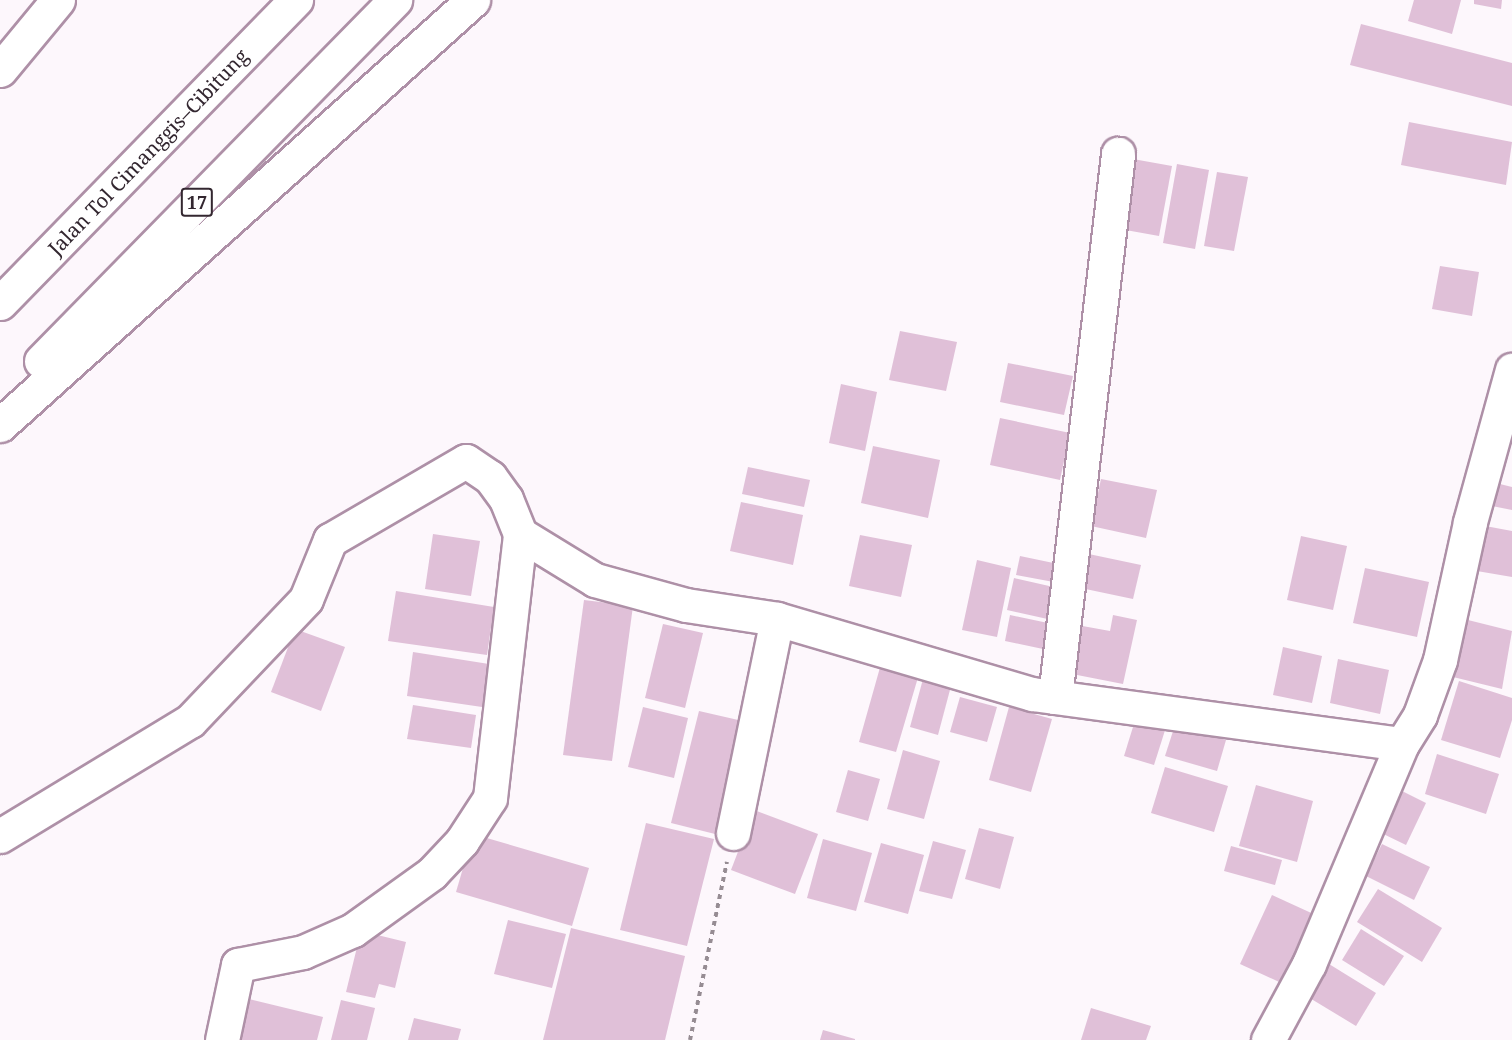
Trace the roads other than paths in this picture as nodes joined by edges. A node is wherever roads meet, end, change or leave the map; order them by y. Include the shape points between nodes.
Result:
1 (58, 0) edge
2 (296, 0) edge
3 (395, 0) edge
4 (473, 0) edge
5 (0, 70) edge
6 (1118, 154) dead end
7 (0, 303) edge
8 (1512, 370) edge
9 (0, 403) edge
10 (0, 425) edge
11 (520, 534) junction
12 (777, 620) junction
13 (1055, 697) junction
14 (1402, 744) junction
15 (733, 833) road end
16 (0, 836) edge
17 (222, 1040) edge
18 (1268, 1040) edge

1 - 5 main road
2 - 7 main road, Jalan Tol Cimanggis–Cibitung
3 - 9 main road, 17
4 - 10 main road
6 - 13 main road
8 - 14 main road via 1472,510 1440,660 1420,715
11 - 12 main road via 595,580 686,605
11 - 16 main road via 495,484 466,461 359,523 330,540 306,599 190,721
11 - 17 main road via 490,798 462,841 432,873 353,930 303,952 238,965
12 - 13 main road
12 - 15 main road
13 - 14 main road
14 - 18 main road via 1310,964

